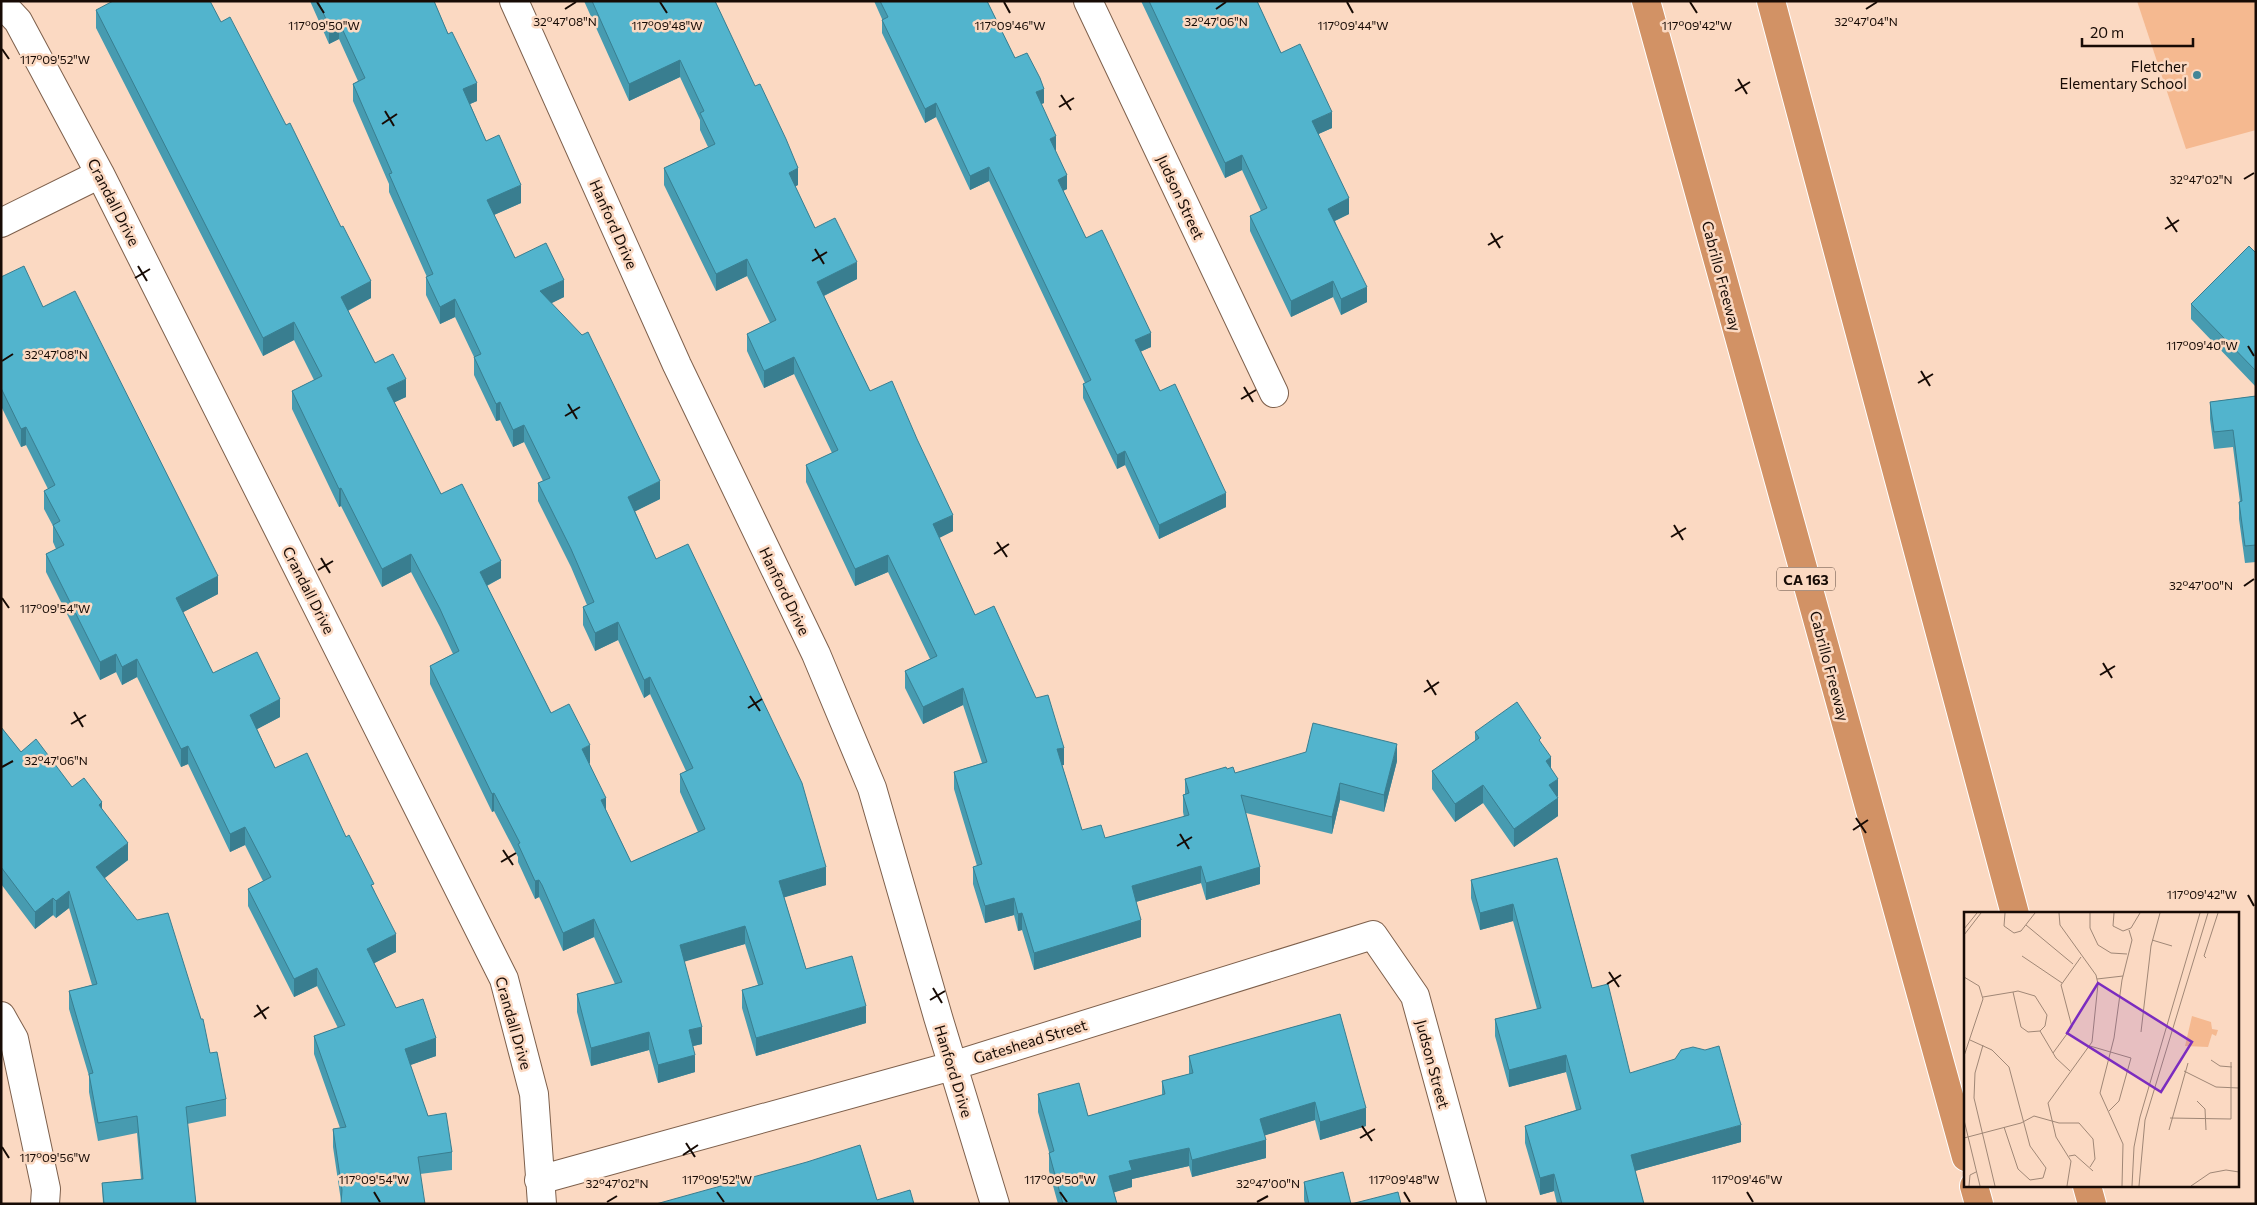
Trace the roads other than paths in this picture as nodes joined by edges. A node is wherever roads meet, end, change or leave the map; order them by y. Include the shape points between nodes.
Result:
1 (514, 1) edge
2 (1088, 1) edge
3 (1646, 1) edge
4 (1771, 1) edge
5 (1, 3) edge
6 (100, 174) junction
7 (1, 223) edge
8 (1274, 394) dead end
9 (2014, 912) edge
10 (1373, 935) joint
11 (1, 1016) edge
12 (952, 1066) junction
13 (1964, 1150) edge
14 (1975, 1188) edge
15 (2088, 1188) edge
16 (540, 1192) edge
17 (45, 1204) edge
18 (994, 1204) edge
19 (1472, 1204) edge
20 (1979, 1204) edge
21 (2092, 1204) edge

1 - 12 street, Hanford Drive via 677,365 816,654 872,788
2 - 8 street, Judson Street
3 - 13 highway, Cabrillo Freeway / CA 163
4 - 9 highway
5 - 6 street, Crandall Drive via 18,21
6 - 7 street
6 - 16 street, Crandall Drive via 504,979 534,1094
10 - 12 street, Gateshead Street
10 - 19 street, Judson Street via 1415,996
11 - 17 street via 14,1040 46,1189
12 - 16 street, Gateshead Street
12 - 18 street, Hanford Drive
14 - 20 highway
15 - 21 highway

